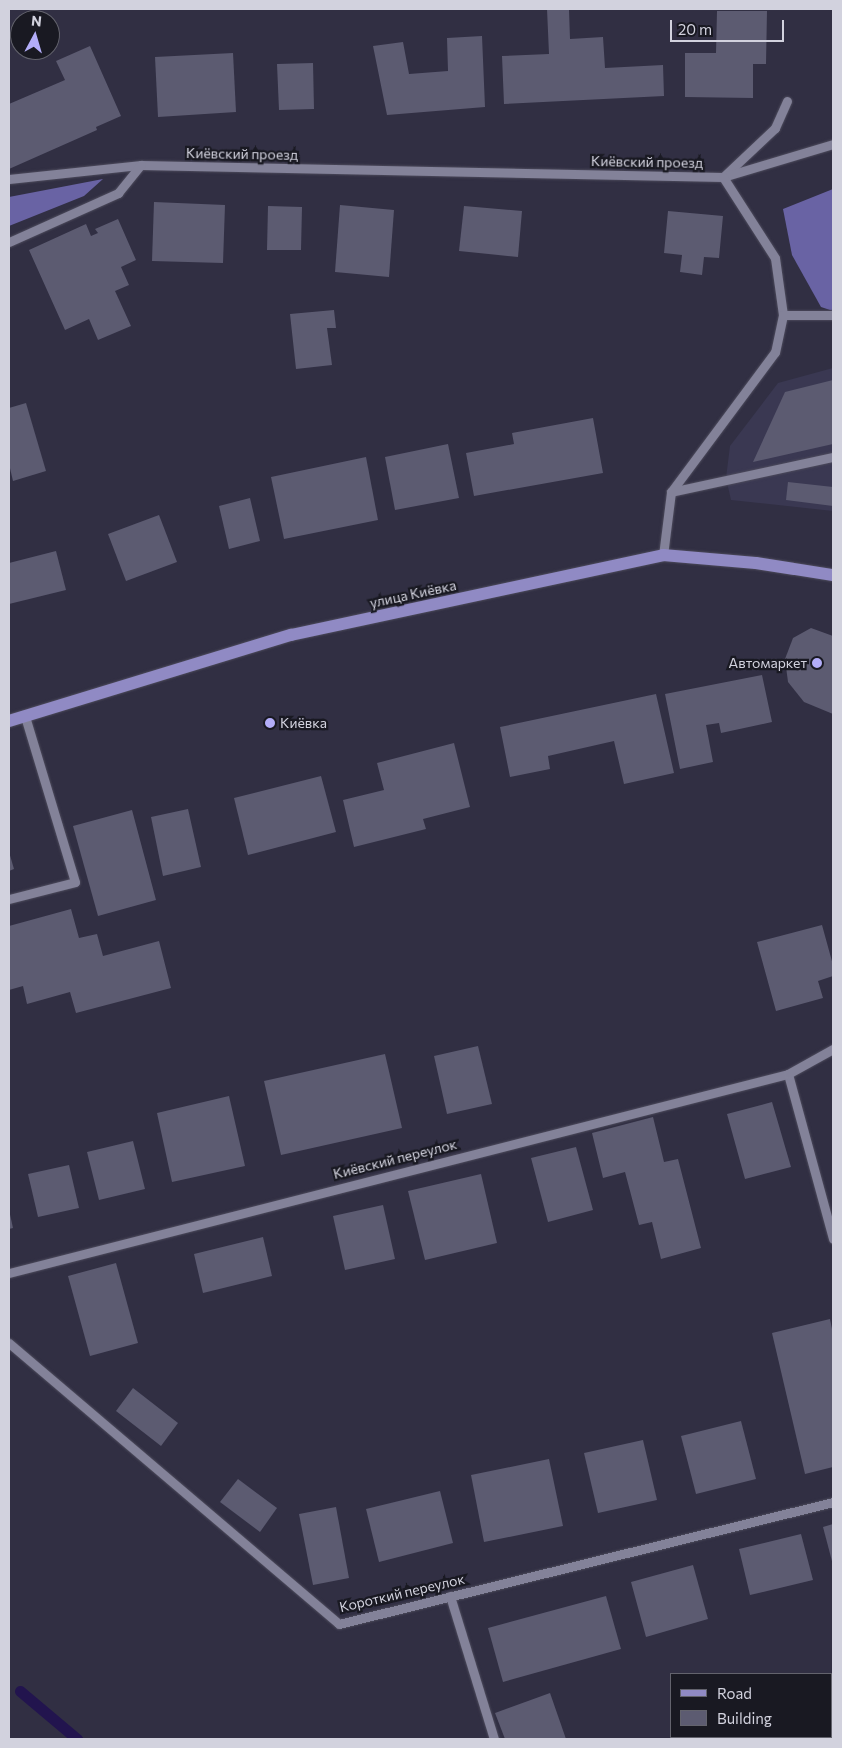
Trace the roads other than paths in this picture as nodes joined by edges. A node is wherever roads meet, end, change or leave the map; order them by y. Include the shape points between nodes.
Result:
1 (787, 101) dead end
2 (833, 144) edge
3 (141, 165) junction
4 (723, 177) junction
5 (9, 179) edge
6 (9, 242) edge
7 (783, 315) junction
8 (833, 315) edge
9 (833, 457) edge
10 (671, 492) junction
11 (663, 555) junction
12 (833, 575) edge
13 (25, 716) junction
14 (9, 721) edge
15 (9, 899) edge
16 (833, 1049) edge
17 (788, 1074) junction
18 (833, 1239) edge
19 (9, 1273) edge
20 (9, 1343) edge
21 (833, 1502) edge
22 (450, 1596) junction
23 (494, 1739) edge

1 - 4 street via 775,128
2 - 4 street, Киёвский проезд
3 - 4 street, Киёвский проезд
3 - 5 street, Киёвский проезд
3 - 6 street via 118,193
4 - 7 street via 775,258
7 - 8 street
7 - 10 street via 775,352
9 - 10 street
10 - 11 street
11 - 12 main road, улица Киёвка via 756,563
11 - 13 main road, улица Киёвка via 291,635
13 - 14 main road, улица Киёвка
13 - 15 street via 75,882
16 - 17 street, Киёвский переулок
17 - 18 street
17 - 19 street, Киёвский переулок
20 - 22 street, Короткий переулок via 339,1624
21 - 22 street, Короткий переулок
22 - 23 street

